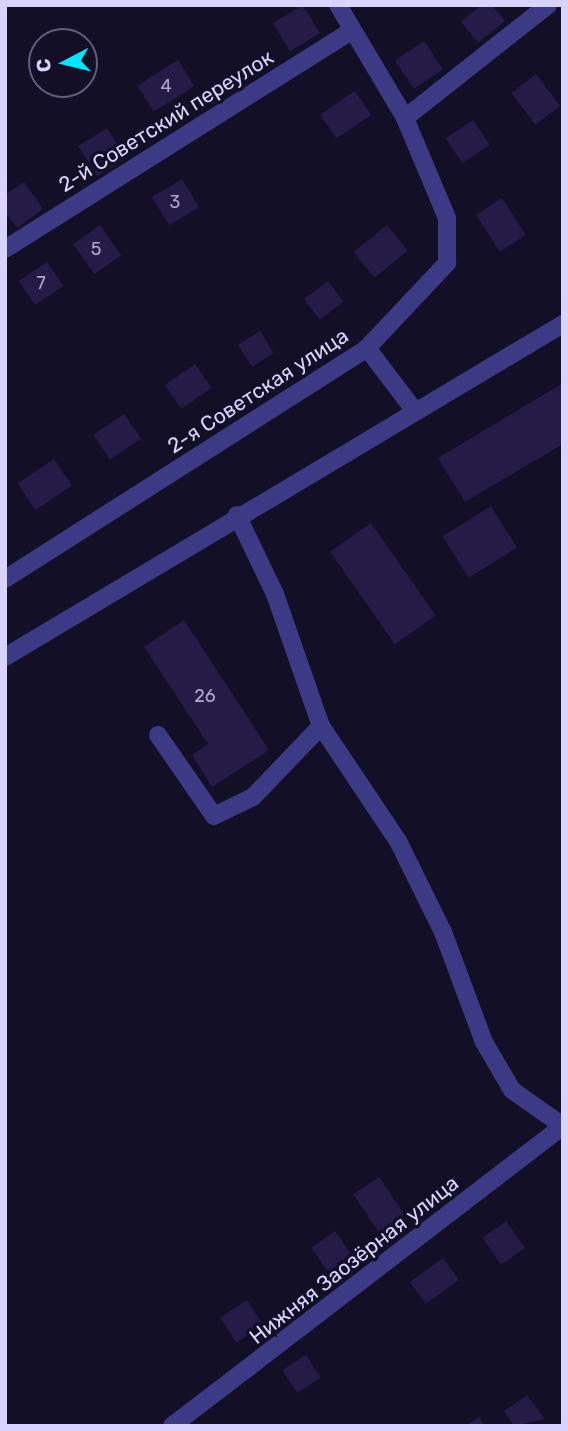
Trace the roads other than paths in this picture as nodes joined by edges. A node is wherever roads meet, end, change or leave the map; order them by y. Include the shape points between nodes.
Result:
1 (338, 5) edge
2 (548, 5) edge
3 (351, 31) junction
4 (405, 118) junction
5 (5, 249) edge
6 (563, 324) edge
7 (367, 348) junction
8 (414, 410) junction
9 (237, 515) junction
10 (5, 579) edge
11 (5, 657) edge
12 (321, 726) junction
13 (158, 735) dead end
14 (563, 1126) edge
15 (172, 1426) edge

1 - 3 street, 2-я Советская улица
2 - 4 street
3 - 4 street, 2-я Советская улица
3 - 5 street, 2-й Советский переулок
4 - 7 street, 2-я Советская улица via 447,218 447,263
6 - 8 street
7 - 8 street
7 - 10 street, 2-я Советская улица
8 - 9 street
9 - 11 street
9 - 12 street via 275,594
12 - 13 street via 289,766 253,797 214,816
12 - 14 street via 398,841 443,932 484,1042 512,1090
14 - 15 street, Нижняя Заозёрная улица

